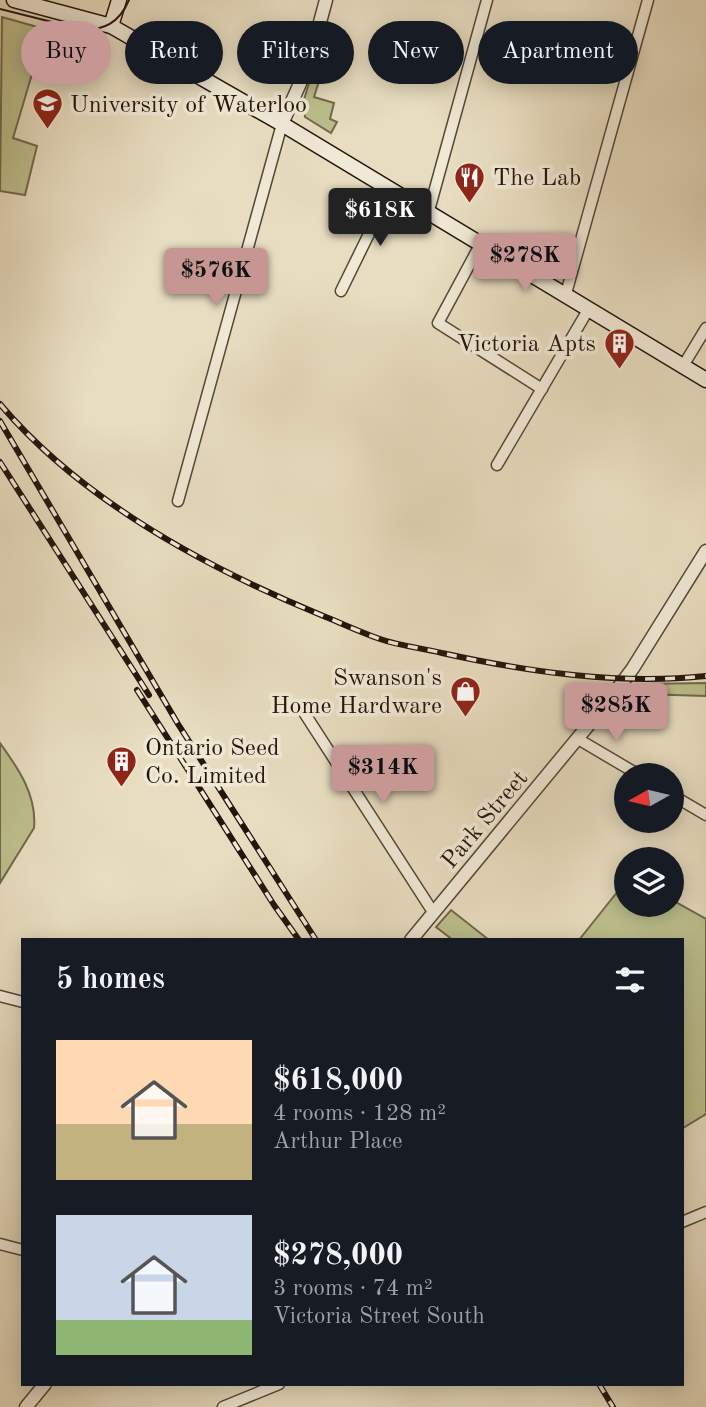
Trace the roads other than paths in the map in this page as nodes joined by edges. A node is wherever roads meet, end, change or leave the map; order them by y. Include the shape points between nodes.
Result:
1 (14, 0) edge
2 (119, 0) edge
3 (326, 0) edge
4 (487, 0) edge
5 (648, 0) edge
6 (92, 21) edge
7 (111, 26) joint
8 (282, 124) junction
9 (390, 191) junction
10 (428, 214) junction
11 (480, 245) junction
12 (341, 291) dead end
13 (565, 297) junction
14 (588, 310) junction
15 (706, 328) edge
16 (683, 366) junction
17 (706, 380) edge
18 (542, 389) junction
19 (497, 465) dead end
20 (178, 501) dead end
21 (706, 551) edge
22 (305, 714) dead end
23 (578, 739) junction
24 (619, 763) edge
25 (684, 802) edge
26 (706, 815) edge
27 (433, 912) junction
28 (413, 938) edge
29 (0, 996) edge
30 (21, 1001) edge
31 (706, 1212) edge
32 (684, 1221) edge
33 (0, 1244) edge
34 (21, 1249) edge
35 (43, 1386) edge
36 (274, 1386) edge
37 (26, 1407) edge
38 (223, 1407) edge

1 - 6 main road
2 - 7 main road
3 - 8 street via 309,63
4 - 10 street
5 - 13 street
7 - 8 main road
8 - 9 main road
8 - 20 street
9 - 10 main road
9 - 12 street
10 - 11 main road
11 - 13 main road
11 - 18 street via 438,323
13 - 14 main road
14 - 16 main road
14 - 18 street
15 - 16 street
16 - 17 main road
18 - 19 street
21 - 23 street, Park Street via 633,668
22 - 27 street
23 - 24 street
23 - 27 street, Park Street
25 - 26 street
27 - 28 street, Park Street
29 - 30 street
31 - 32 street
33 - 34 street
35 - 37 street
36 - 38 street

